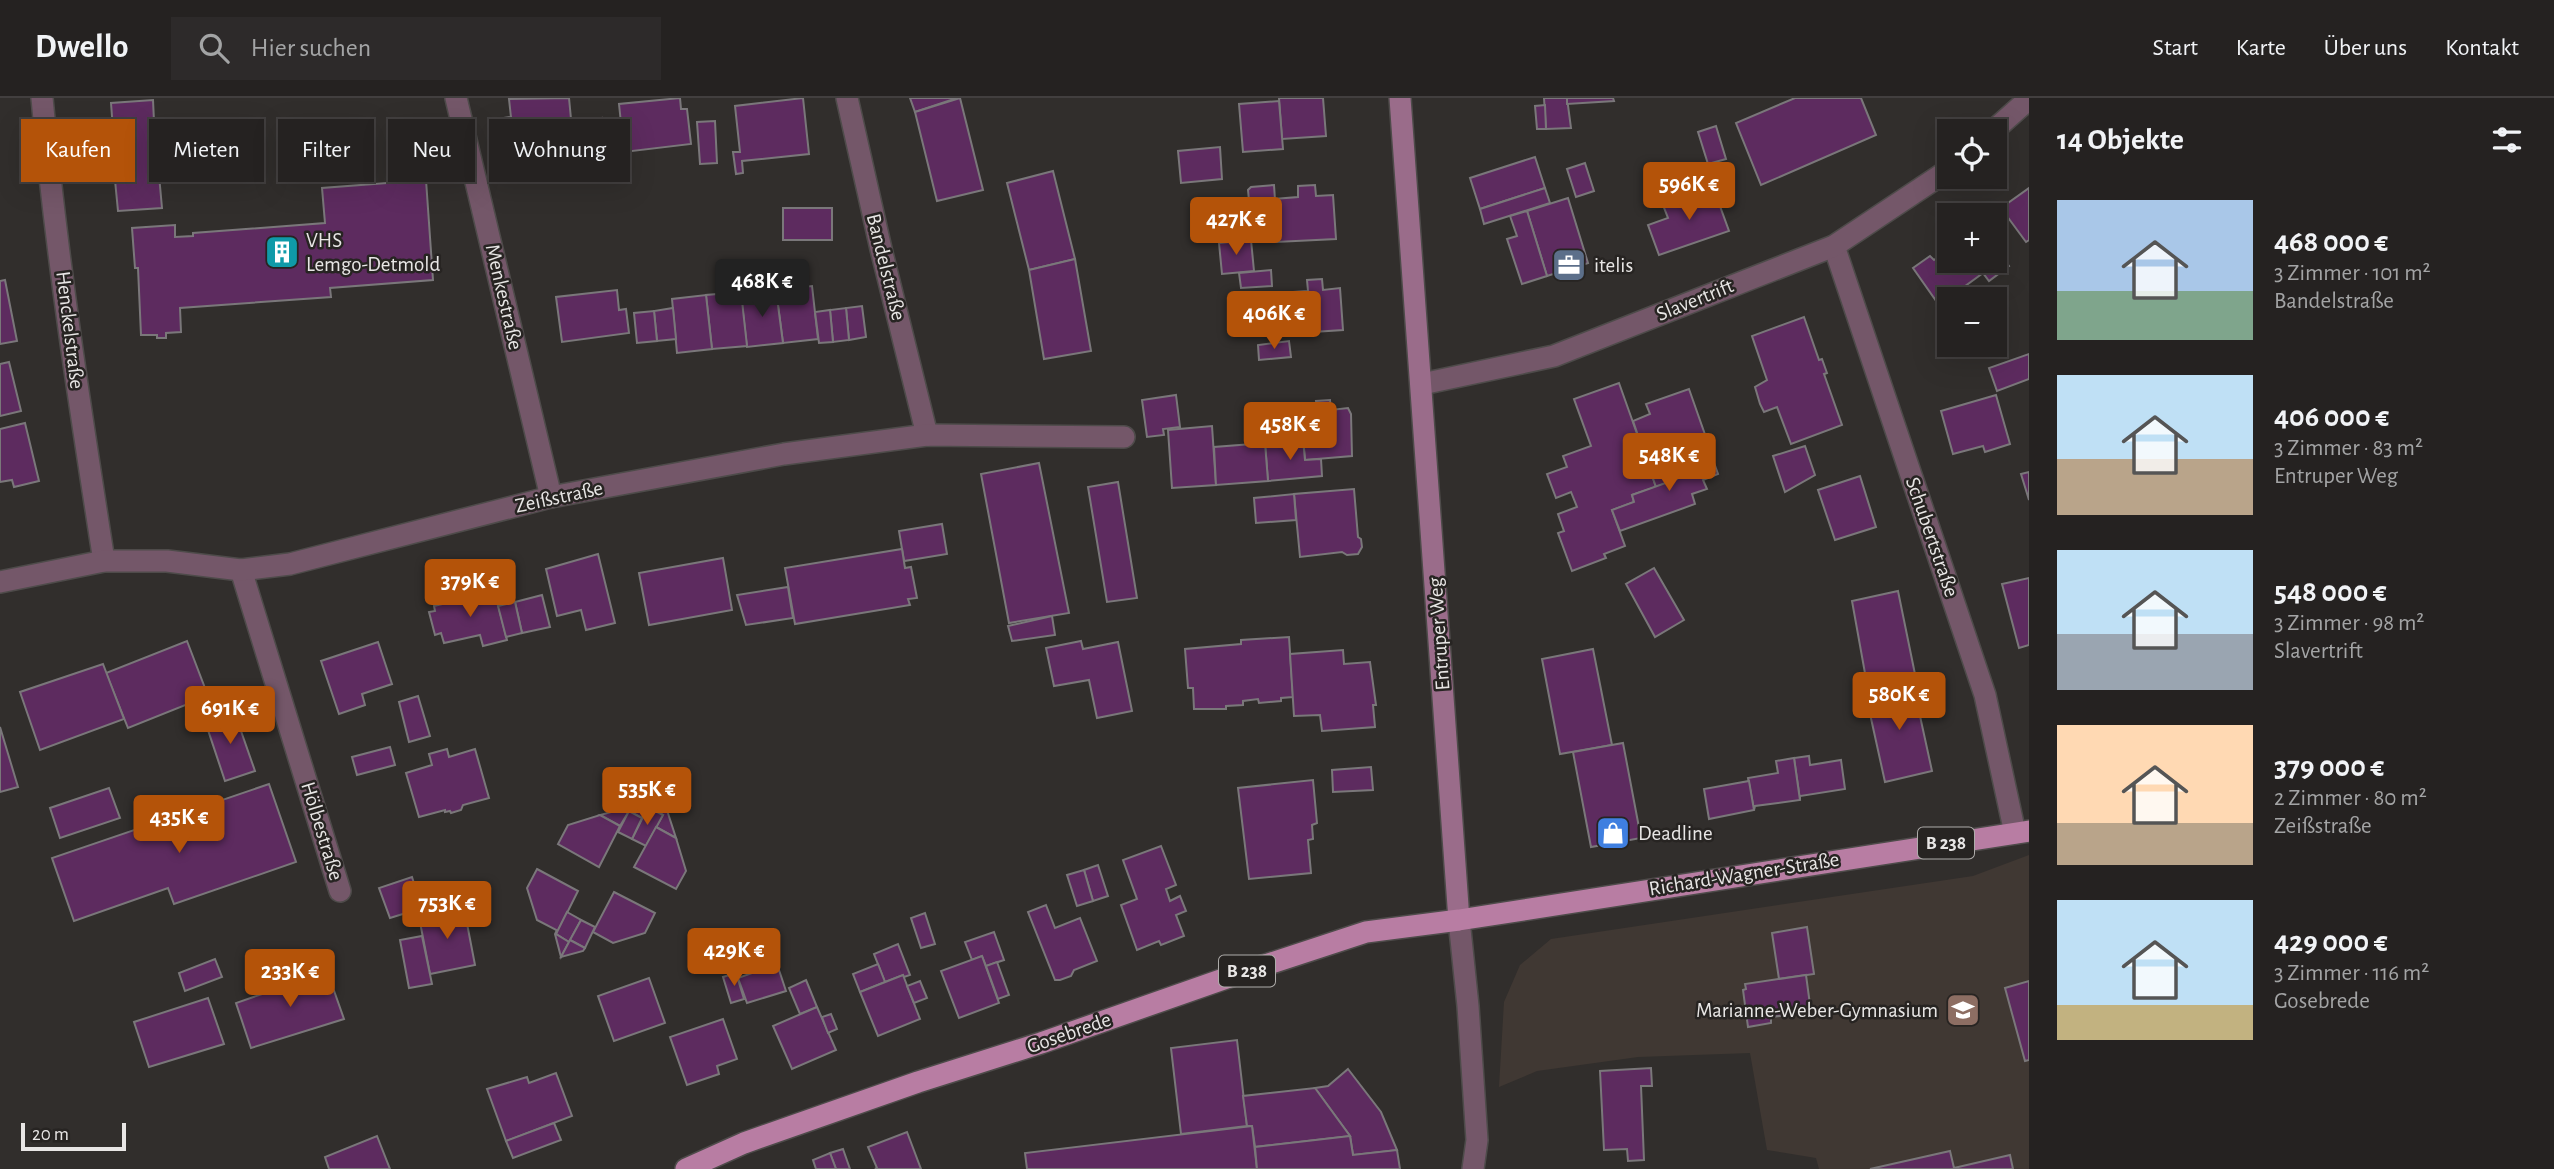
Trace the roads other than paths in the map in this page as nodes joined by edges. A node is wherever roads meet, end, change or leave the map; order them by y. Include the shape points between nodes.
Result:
1 (42, 98) edge
2 (456, 98) edge
3 (847, 98) edge
4 (1400, 98) edge
5 (2029, 99) edge
6 (2006, 119) edge
7 (1937, 178) edge
8 (1834, 246) junction
9 (1422, 384) junction
10 (927, 435) junction
11 (1124, 437) dead end
12 (551, 497) junction
13 (104, 561) junction
14 (241, 570) junction
15 (0, 582) edge
16 (2022, 832) edge
17 (340, 891) dead end
18 (1459, 920) junction
19 (686, 1169) edge
20 (1473, 1169) edge

1 - 13 street, Henckelstraße
2 - 12 street, Menkestraße
3 - 10 street, Bandelstraße
4 - 9 main road, Entruper Weg
5 - 6 street
7 - 8 street, Slavertrift
8 - 9 street, Slavertrift via 1554,356
8 - 16 street, Schubertstraße via 1985,695
9 - 18 main road, Entruper Weg
10 - 11 street, Zeißstraße
10 - 12 street, Zeißstraße via 784,454
12 - 14 street, Zeißstraße via 290,564
13 - 14 street, Zeißstraße via 167,561
13 - 15 street, Zeißstraße
14 - 17 street, Hölbestraße
16 - 18 main road, Richard-Wagner-Straße / B 238
18 - 19 main road, Gosebrede / B 238 via 1366,932 905,1086 744,1143
18 - 20 street, Entruper Weg via 1477,1140

